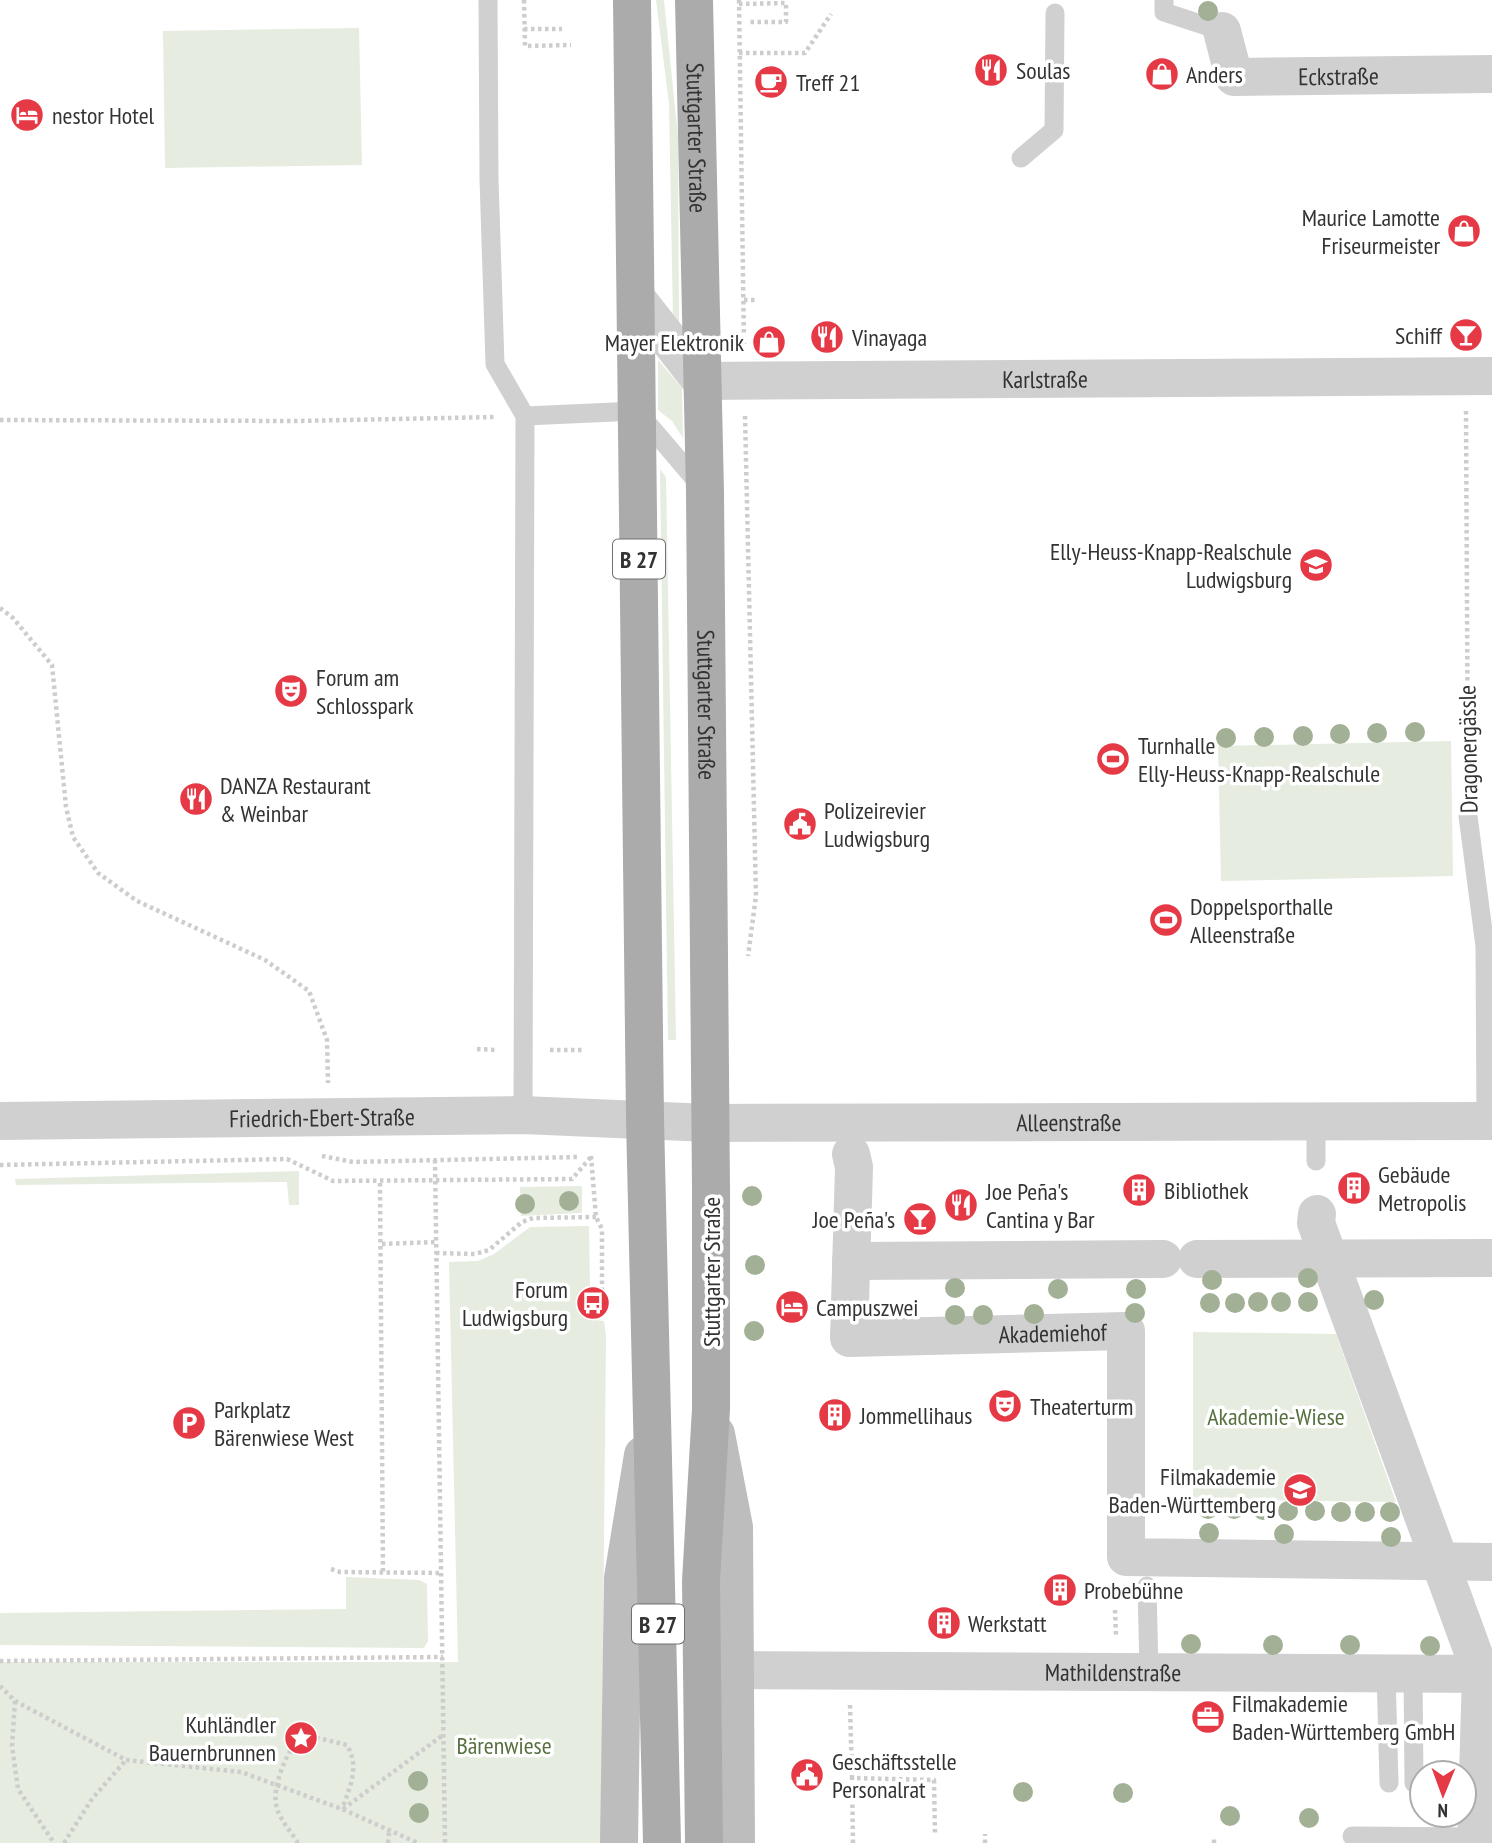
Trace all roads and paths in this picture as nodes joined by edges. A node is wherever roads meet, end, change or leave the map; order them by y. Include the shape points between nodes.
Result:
1 (488, 0) edge
2 (524, 0) edge
3 (632, 0) edge
4 (694, 0) edge
5 (1164, 0) edge
6 (739, 2) edge
7 (1055, 13) dead end
8 (831, 15) dead end
9 (747, 22) dead end
10 (524, 29) junction
11 (562, 29) dead end
12 (1222, 31) joint
13 (571, 45) dead end
14 (739, 53) junction
15 (1492, 74) edge
16 (1021, 158) dead end
17 (637, 299) junction
18 (744, 300) junction
19 (758, 300) dead end
20 (1479, 376) edge
21 (701, 381) junction
22 (744, 381) junction
23 (637, 411) junction
24 (525, 416) junction
25 (0, 420) edge
26 (705, 492) junction
27 (0, 608) edge
28 (1468, 816) joint
29 (748, 961) dead end
30 (523, 1115) junction
31 (578, 1116) junction
32 (331, 1118) junction
33 (645, 1119) junction
34 (0, 1121) edge
35 (1489, 1121) edge
36 (1316, 1122) junction
37 (709, 1123) junction
38 (851, 1154) dead end
39 (591, 1157) junction
40 (1316, 1161) dead end
41 (0, 1164) edge
42 (438, 1182) junction
43 (380, 1183) junction
44 (1317, 1214) dead end
45 (596, 1217) junction
46 (436, 1242) junction
47 (382, 1244) junction
48 (436, 1253) junction
49 (1492, 1258) edge
50 (1330, 1260) junction
51 (851, 1261) junction
52 (602, 1311) dead end
53 (651, 1405) junction
54 (711, 1409) junction
55 (1442, 1562) junction
56 (1492, 1562) edge
57 (331, 1569) dead end
58 (442, 1573) junction
59 (383, 1574) junction
60 (1147, 1586) dead end
61 (443, 1657) junction
62 (0, 1661) edge
63 (733, 1670) junction
64 (1149, 1672) junction
65 (1399, 1672) junction
66 (1487, 1674) edge
67 (0, 1686) edge
68 (850, 1695) dead end
69 (15, 1701) junction
70 (443, 1734) junction
71 (1411, 1759) edge
72 (127, 1760) junction
73 (852, 1778) junction
74 (1389, 1783) dead end
75 (278, 1786) junction
76 (342, 1809) junction
77 (389, 1832) junction
78 (935, 1834) dead end
79 (985, 1834) dead end
80 (1214, 1836) dead end
81 (1352, 1836) dead end
82 (1476, 1840) edge
83 (54, 1843) edge
84 (64, 1843) edge
85 (298, 1843) edge
86 (388, 1843) edge
87 (418, 1843) edge
88 (445, 1843) edge
89 (619, 1843) edge
90 (662, 1843) edge
91 (704, 1843) edge
92 (736, 1843) edge
93 (853, 1843) edge
94 (985, 1843) edge
95 (1214, 1843) edge

1 - 24 lane via 495,364
2 - 10 path
3 - 17 main road, B 27
4 - 21 main road, Stuttgarter Straße / B 27
5 - 12 lane via 1164,12
6 - 9 path via 786,4 786,22
6 - 14 path
7 - 16 lane via 1054,130
8 - 14 path via 805,53
10 - 11 path
10 - 13 path via 525,46
12 - 15 street, Eckstraße via 1234,77
14 - 18 path
17 - 21 street
17 - 23 main road, B 27
18 - 19 path
18 - 22 path
20 - 22 street, Karlstraße
20 - 28 path, Dragonergässle
21 - 22 street, Karlstraße
21 - 26 main road, Stuttgarter Straße / B 27
22 - 29 path via 755,897
23 - 24 lane
23 - 26 lane
23 - 33 main road, B 27
24 - 25 path
24 - 30 lane
26 - 37 main road, Stuttgarter Straße / B 27
27 - 32 path via 51,665 61,774 73,837 97,873 137,901 265,960 309,991 327,1040
28 - 35 lane, Dragonergässle via 1485,946
30 - 31 street, Friedrich-Ebert-Straße
30 - 32 street, Friedrich-Ebert-Straße
31 - 33 street, Friedrich-Ebert-Straße
31 - 39 path
32 - 34 street, Friedrich-Ebert-Straße
33 - 37 street, Alleenstraße
33 - 53 main road, B 27
35 - 36 street, Alleenstraße
36 - 37 street, Alleenstraße
36 - 40 lane
37 - 54 main road, Stuttgarter Straße / B 27
38 - 51 street, Akademiehof
39 - 42 path via 572,1179
39 - 42 path via 435,1160
39 - 45 path
41 - 43 path via 287,1159 333,1181
42 - 43 path
42 - 46 path
43 - 47 path
44 - 50 street
45 - 48 path via 533,1218 489,1250
45 - 52 path via 602,1229
46 - 47 path
46 - 48 path
47 - 59 path
48 - 58 path
49 - 50 street
50 - 51 street
50 - 55 street
51 - 55 street, Akademiehof via 849,1338 1126,1331 1126,1557
53 - 89 main road via 623,1578
53 - 90 main road, B 27
54 - 63 main road, Stuttgarter Straße via 734,1527
54 - 91 main road, Stuttgarter Straße / B 27 via 701,1581
55 - 56 street, Akademiehof
55 - 66 street
57 - 59 path
58 - 59 path
58 - 61 path
60 - 64 lane
61 - 62 path
61 - 70 path
63 - 64 street, Mathildenstraße
63 - 92 main road, Stuttgarter Straße
64 - 65 street, Mathildenstraße
65 - 66 street, Mathildenstraße
65 - 71 lane
65 - 74 lane
66 - 82 street
67 - 69 path
68 - 73 path
69 - 72 path
69 - 83 path via 12,1746 18,1789
70 - 76 path
70 - 88 path
72 - 75 path via 241,1772
72 - 84 path via 92,1799
73 - 78 path via 934,1780
73 - 93 path
75 - 76 path
75 - 76 path via 287,1754 297,1740 318,1738 347,1745 355,1757 353,1781
75 - 85 path via 278,1811
76 - 77 path
77 - 86 path
77 - 87 path
79 - 94 path
80 - 95 path
81 - 82 lane

